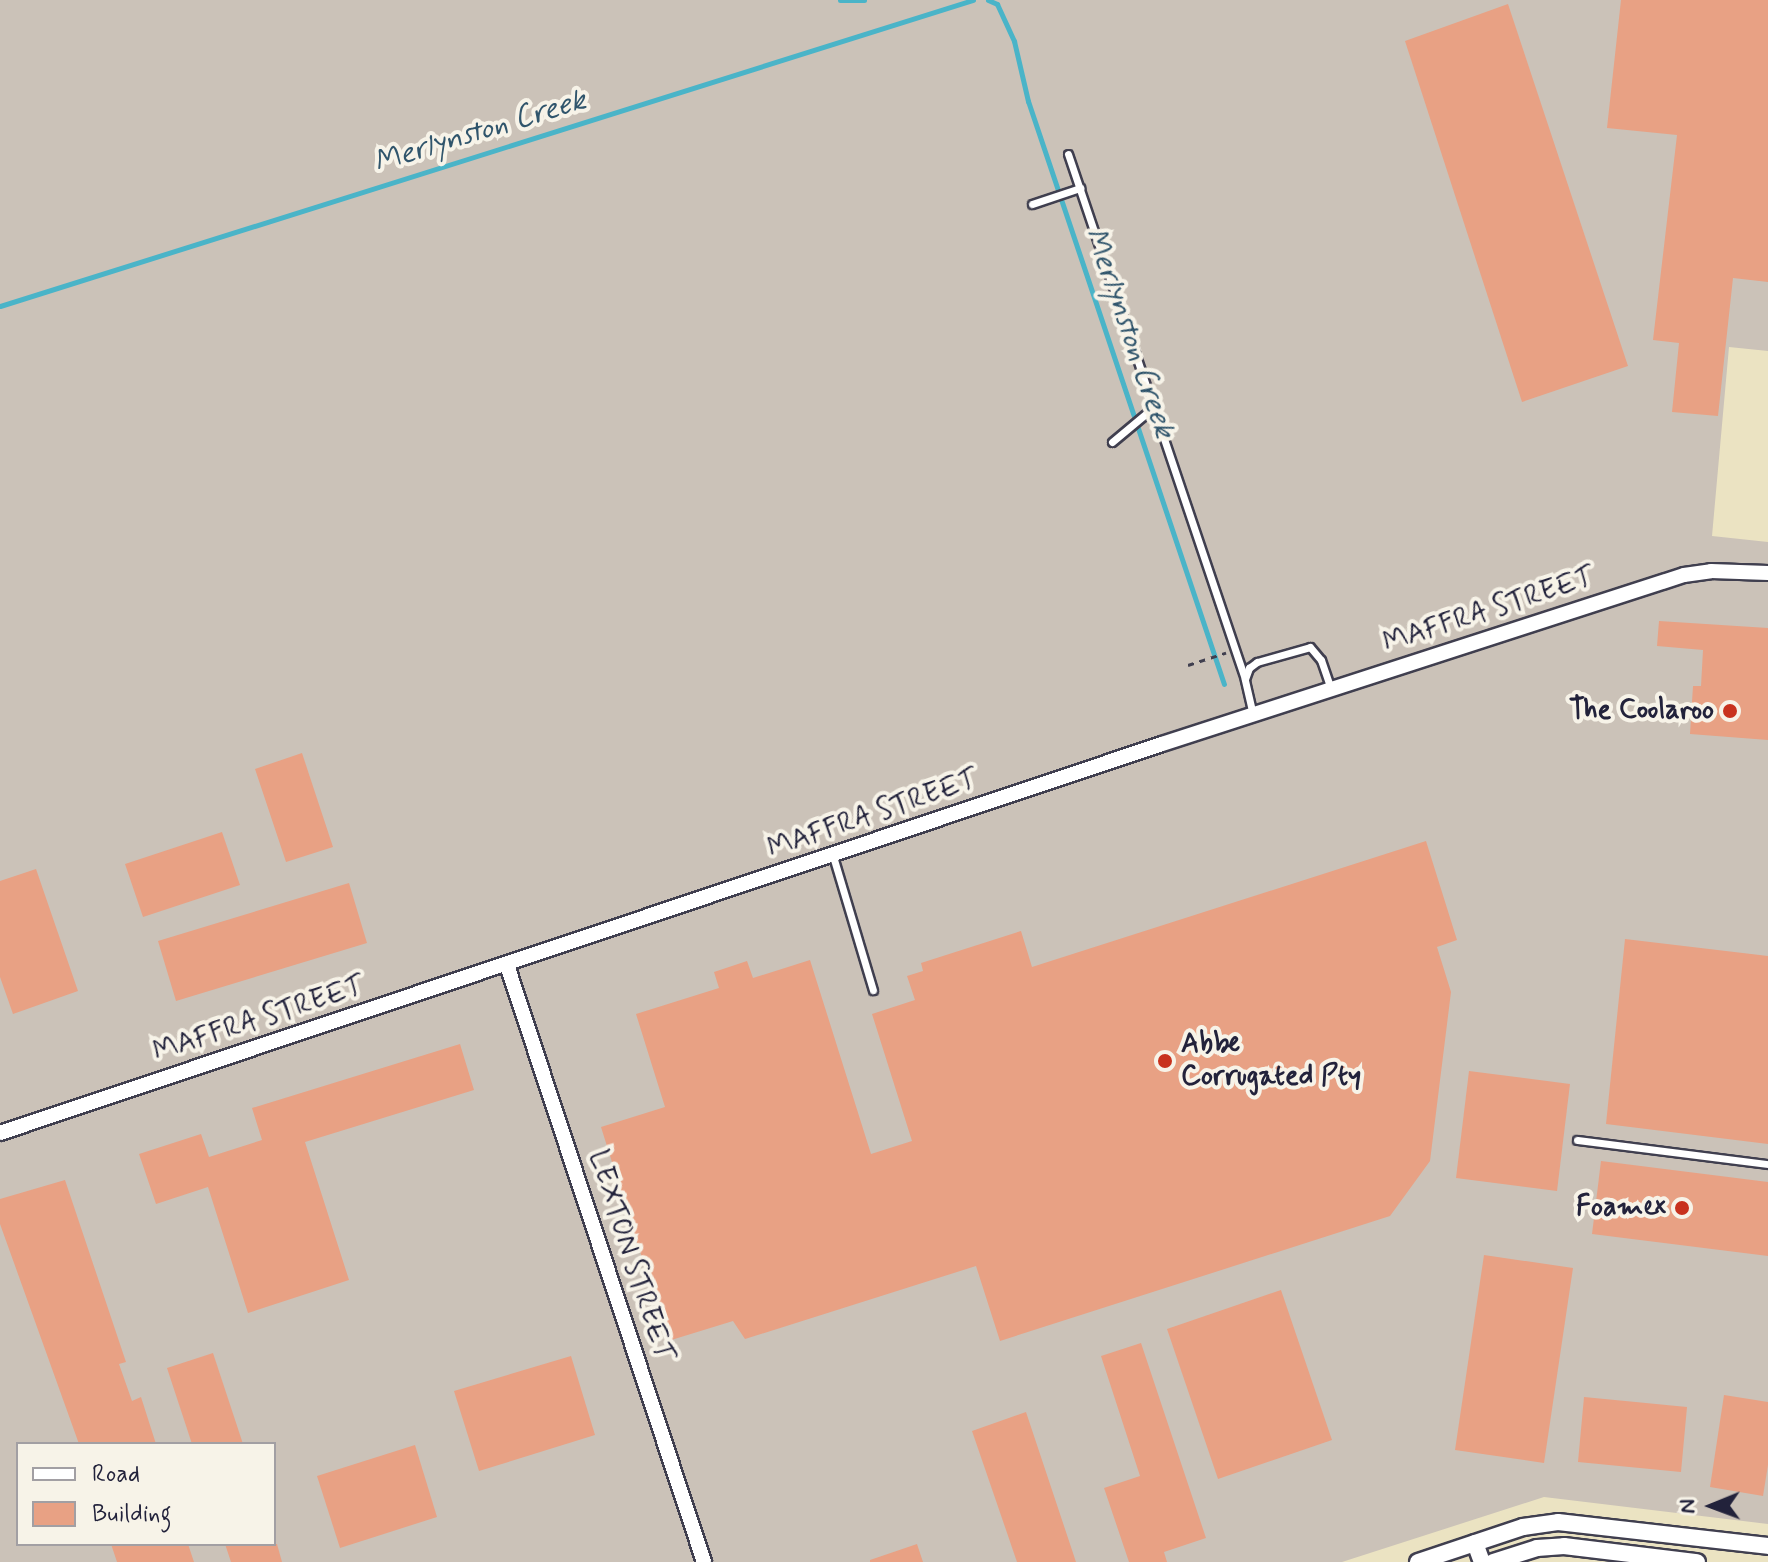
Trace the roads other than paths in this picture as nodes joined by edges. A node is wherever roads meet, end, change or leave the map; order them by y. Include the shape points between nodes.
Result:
1 (1068, 154) dead end
2 (1080, 188) junction
3 (1032, 204) dead end
4 (1154, 407) junction
5 (1112, 442) dead end
6 (1768, 573) edge
7 (1245, 679) junction
8 (1331, 690) junction
9 (1253, 715) junction
10 (833, 856) junction
11 (507, 965) junction
12 (873, 990) dead end
13 (0, 1133) edge
14 (1577, 1140) dead end
15 (1768, 1164) edge
16 (1475, 1543) junction
17 (1768, 1546) edge
18 (704, 1562) edge
19 (1418, 1562) edge
20 (1482, 1562) edge
21 (1493, 1562) edge
22 (1697, 1562) edge

1 - 2 lane
2 - 3 lane
2 - 4 lane
4 - 5 lane
4 - 7 lane
6 - 8 street, MAFFRA STREET via 1684,575
7 - 8 lane via 1257,662 1310,647 1321,660
7 - 9 lane
8 - 9 street, MAFFRA STREET
9 - 10 street, MAFFRA STREET
10 - 11 street, MAFFRA STREET
10 - 12 lane
11 - 13 street, MAFFRA STREET
11 - 18 street, LEXTON STREET
14 - 15 lane
16 - 17 street via 1558,1522
16 - 19 street
16 - 20 street
21 - 22 street via 1564,1546

